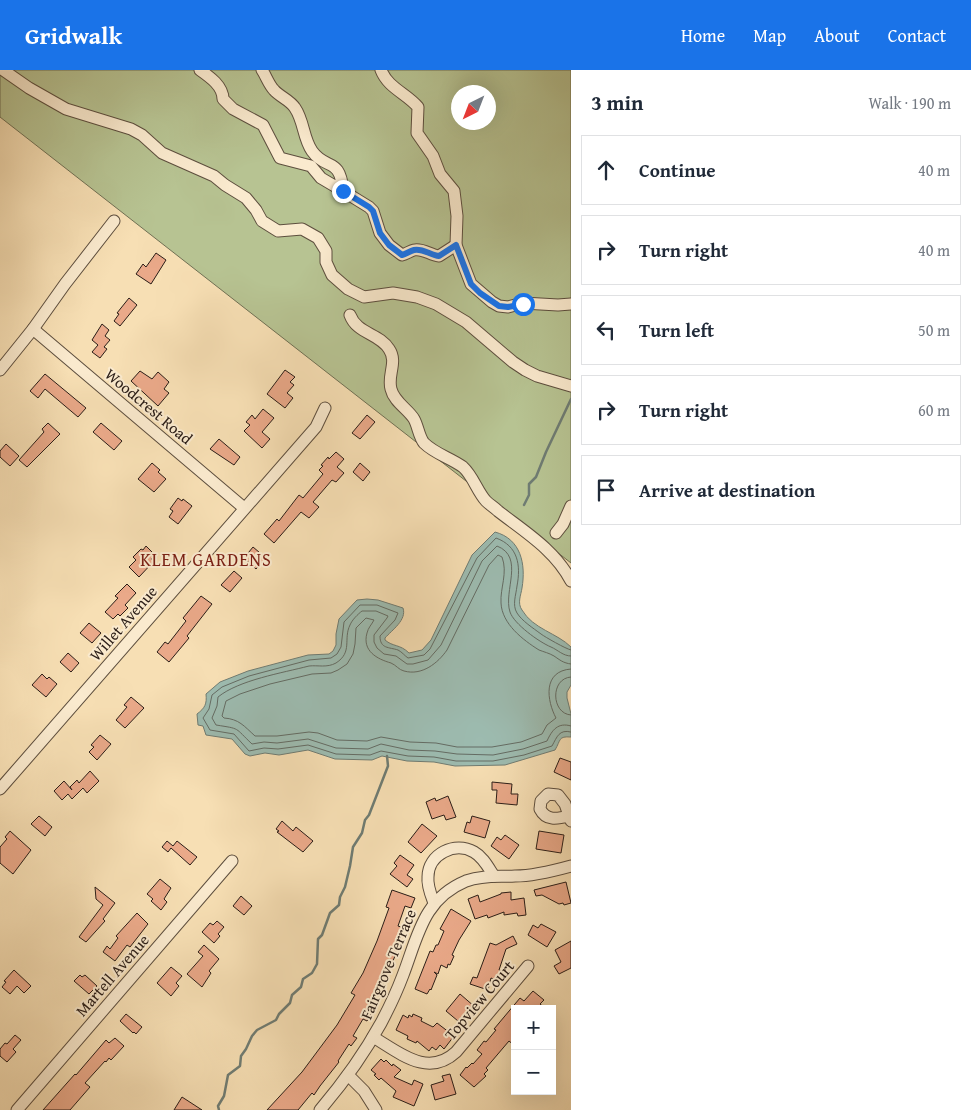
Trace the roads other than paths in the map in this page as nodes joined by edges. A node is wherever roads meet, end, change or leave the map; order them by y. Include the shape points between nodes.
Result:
1 (3, 70) edge
2 (200, 70) edge
3 (262, 70) edge
4 (381, 70) edge
5 (343, 191) junction
6 (114, 222) dead end
7 (456, 245) junction
8 (571, 304) edge
9 (350, 315) dead end
10 (33, 329) junction
11 (0, 370) edge
12 (570, 385) edge
13 (325, 408) dead end
14 (571, 506) edge
15 (244, 508) junction
16 (556, 533) dead end
17 (571, 581) edge
18 (0, 790) edge
19 (232, 861) dead end
20 (571, 866) edge
21 (494, 876) junction
22 (434, 903) junction
23 (528, 966) dead end
24 (373, 1037) junction
25 (348, 1075) junction
26 (17, 1110) edge
27 (320, 1110) edge
28 (376, 1110) edge

1 - 12 street via 66,109 131,129 162,153 214,176 246,198 262,221 278,231 302,229 318,238 326,251 326,262 332,276 348,289 364,297 393,293 436,304 473,327 525,370
2 - 5 street via 212,78 233,109 263,125 280,158 311,166 321,178
3 - 5 street via 274,90 294,106 314,154 338,169
4 - 7 street via 392,86 418,107 418,133 440,174 454,191
5 - 7 street via 373,211 380,233 402,255 422,250 439,256
6 - 10 street
7 - 8 street via 471,284 499,306
9 - 17 street via 360,330 382,340 390,349 394,360 391,389 414,419 423,442 466,470 489,504 552,553
10 - 11 street
10 - 15 street, Woodcrest Road
13 - 15 street, Willet Avenue via 316,426
14 - 16 street
15 - 18 street, Willet Avenue
19 - 26 street, Martell Avenue
20 - 21 street, Fairgrove Terrace via 530,875
21 - 22 street, Fairgrove Terrace via 466,881
21 - 22 street, Fairgrove Terrace via 474,852 461,847 443,852 429,869
22 - 24 street, Fairgrove Terrace via 422,923 402,977
23 - 24 street, Topview Court via 456,1052 443,1062 422,1064
24 - 25 street, Fairgrove Terrace
25 - 27 street, Fairgrove Terrace
25 - 28 street

